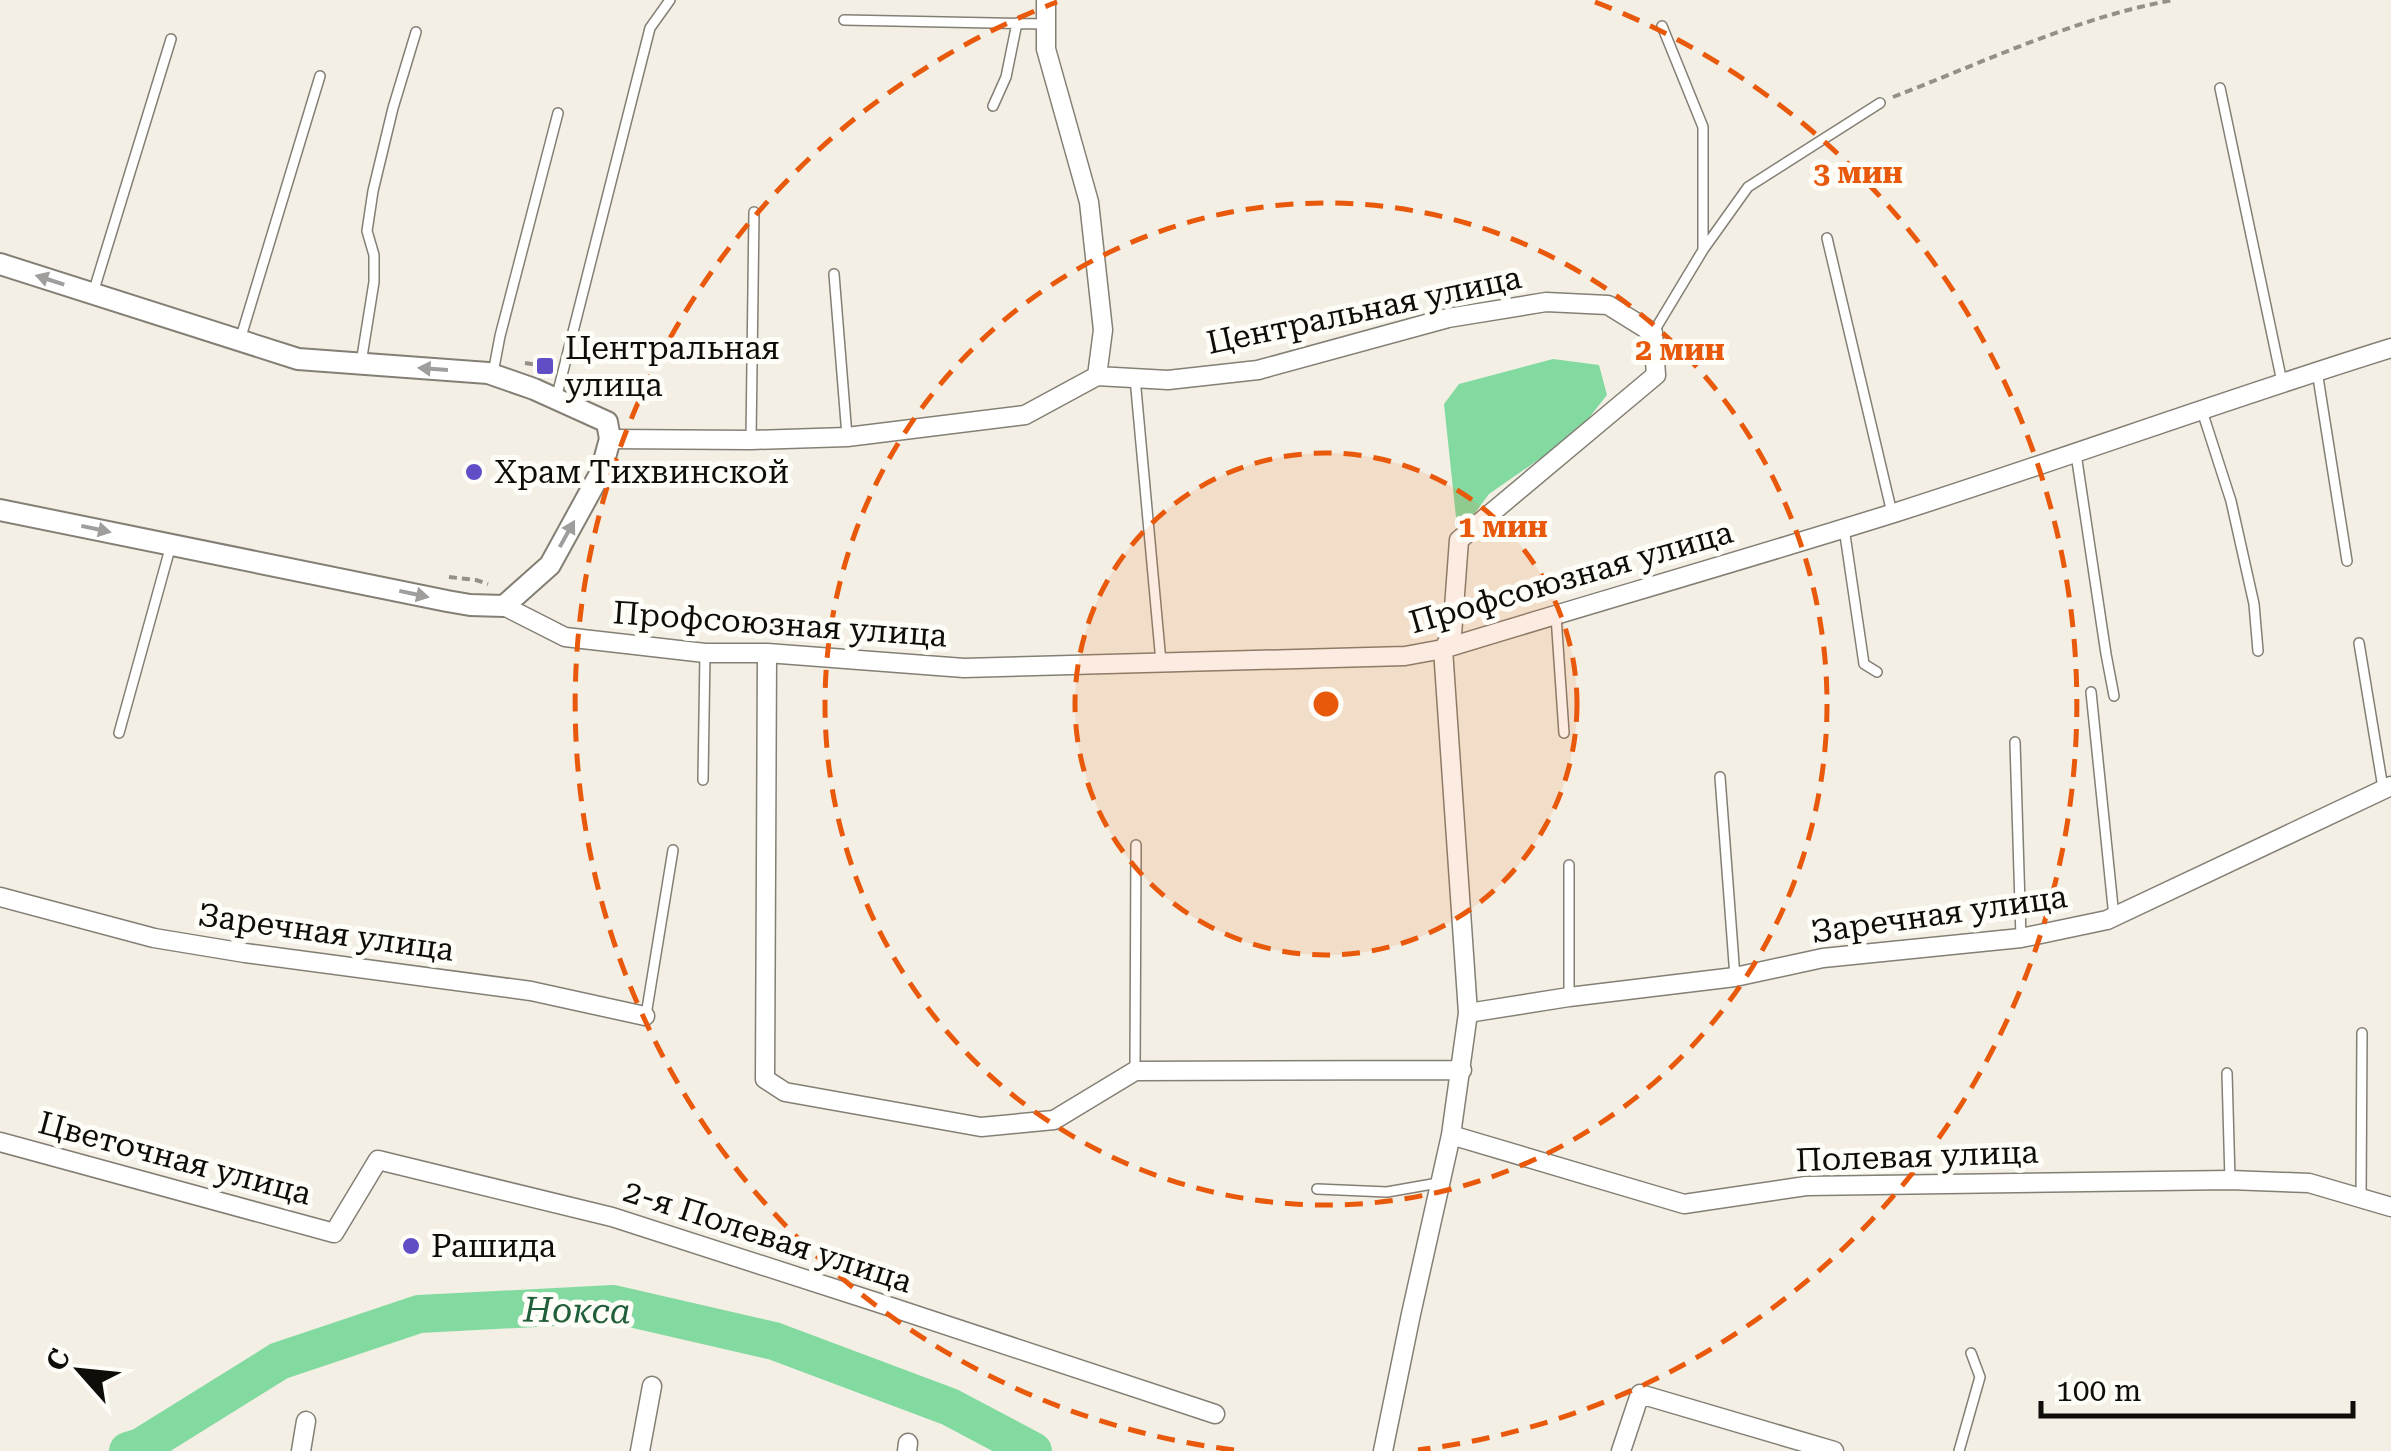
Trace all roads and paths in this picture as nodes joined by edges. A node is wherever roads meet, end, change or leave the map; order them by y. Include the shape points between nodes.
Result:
1 (670, 0) edge
2 (1046, 0) edge
3 (2174, 0) edge
4 (844, 20) dead end
5 (1017, 24) junction
6 (1046, 24) junction
7 (1662, 26) dead end
8 (416, 32) dead end
9 (171, 39) dead end
10 (320, 76) dead end
11 (2220, 88) dead end
12 (1880, 103) joint
13 (993, 106) dead end
14 (558, 113) dead end
15 (754, 212) dead end
16 (1826, 238) dead end
17 (1703, 250) junction
18 (0, 264) edge
19 (834, 274) dead end
20 (93, 294) junction
21 (1653, 333) junction
22 (240, 340) junction
23 (2391, 348) edge
24 (360, 364) junction
25 (2317, 371) junction
26 (493, 374) junction
27 (1097, 376) junction
28 (1134, 378) junction
29 (2282, 382) junction
30 (556, 398) junction
31 (2202, 410) junction
32 (847, 437) junction
33 (610, 439) junction
34 (751, 440) junction
35 (2076, 454) junction
36 (0, 510) edge
37 (1892, 513) junction
38 (1844, 528) junction
39 (172, 545) junction
40 (2347, 561) dead end
41 (449, 576) dead end
42 (491, 585) dead end
43 (504, 606) junction
44 (1556, 614) junction
45 (2359, 643) dead end
46 (1442, 648) junction
47 (2258, 651) dead end
48 (705, 653) junction
49 (767, 653) junction
50 (1161, 662) junction
51 (1877, 672) dead end
52 (2091, 692) dead end
53 (2114, 696) dead end
54 (119, 733) dead end
55 (1564, 733) dead end
56 (2015, 742) dead end
57 (1720, 777) dead end
58 (703, 780) dead end
59 (2387, 788) edge
60 (1136, 845) dead end
61 (673, 850) dead end
62 (1569, 865) dead end
63 (0, 897) edge
64 (2114, 917) junction
65 (2021, 938) junction
66 (1735, 976) junction
67 (1569, 998) junction
68 (1468, 1013) junction
69 (646, 1016) joint
70 (2362, 1032) dead end
71 (1462, 1070) junction
72 (1134, 1071) junction
73 (2227, 1072) dead end
74 (1451, 1136) junction
75 (0, 1142) edge
76 (2230, 1180) junction
77 (1440, 1183) junction
78 (1317, 1189) dead end
79 (2360, 1197) junction
80 (2391, 1206) edge
81 (334, 1233) joint
82 (1971, 1353) dead end
83 (652, 1386) dead end
84 (1215, 1414) dead end
85 (306, 1421) dead end
86 (301, 1451) edge
87 (640, 1451) edge
88 (1384, 1451) edge
89 (1621, 1451) edge
90 (1834, 1451) edge
91 (1959, 1451) edge

1 - 30 lane via 650,28
2 - 6 street
3 - 12 path via 2132,7
4 - 5 lane
5 - 6 lane
5 - 13 lane
6 - 27 street via 1046,49 1089,202 1103,330
7 - 17 lane via 1703,128
8 - 24 lane via 371,204 374,282
9 - 20 lane
10 - 22 lane
11 - 29 lane
12 - 17 lane via 1748,187
14 - 26 lane
15 - 34 lane
16 - 37 lane
17 - 21 lane
20 -> 18 street
19 - 32 lane
20 - 22 street
21 - 28 street, Центральная улица via 1608,305 1546,302 1448,318 1258,370
21 - 46 street via 1656,374 1459,540 1452,635
22 - 24 street via 298,359
23 - 25 street, Профсоюзная улица
26 -> 24 street
25 - 29 street, Профсоюзная улица
25 - 40 lane
26 - 30 street
27 - 28 street, Центральная улица
27 - 32 street via 1024,415
28 - 50 lane
29 - 31 street, Профсоюзная улица
30 - 33 street via 607,422
31 - 35 street, Профсоюзная улица
31 - 47 lane via 2231,501
32 - 34 street
33 - 34 street
43 -> 33 street via 550,564 601,472
35 - 37 street, Профсоюзная улица
35 - 53 lane
36 -> 39 street, Профсоюзная улица
37 - 38 street, Профсоюзная улица
38 - 44 street, Профсоюзная улица
38 - 51 lane via 1864,664
39 -> 43 street, Профсоюзная улица via 447,601
39 - 54 lane
41 - 42 path
43 - 48 street, Профсоюзная улица via 565,637
44 - 46 street, Профсоюзная улица
44 - 55 lane
45 - 59 lane
46 - 50 street, Профсоюзная улица via 1405,656
46 - 68 street
48 - 49 street, Профсоюзная улица
48 - 58 lane
49 - 50 street, Профсоюзная улица via 964,668
49 - 72 street via 765,1079 786,1092 981,1127 1054,1120
52 - 64 lane
56 - 65 lane
57 - 66 lane
59 - 64 street, Заречная улица
60 - 72 lane
61 - 69 lane
62 - 67 lane
63 - 69 street, Заречная улица via 154,938 531,991
64 - 65 street, Заречная улица
65 - 66 street, Заречная улица via 1823,958
66 - 67 street, Заречная улица
67 - 68 street, Заречная улица
68 - 71 street
70 - 79 lane
71 - 72 street
71 - 74 street
73 - 76 lane
74 - 76 street, Полевая улица via 1684,1204 1806,1186
74 - 77 street
75 - 81 street, Цветочная улица
76 - 79 street, Полевая улица via 2308,1183
77 - 78 lane via 1387,1192
77 - 88 street
79 - 80 street, Полевая улица
81 - 84 street, 2-я Полевая улица via 378,1160 612,1218
82 - 91 lane via 1980,1377
83 - 87 street
85 - 86 street
89 - 90 street via 1640,1394

